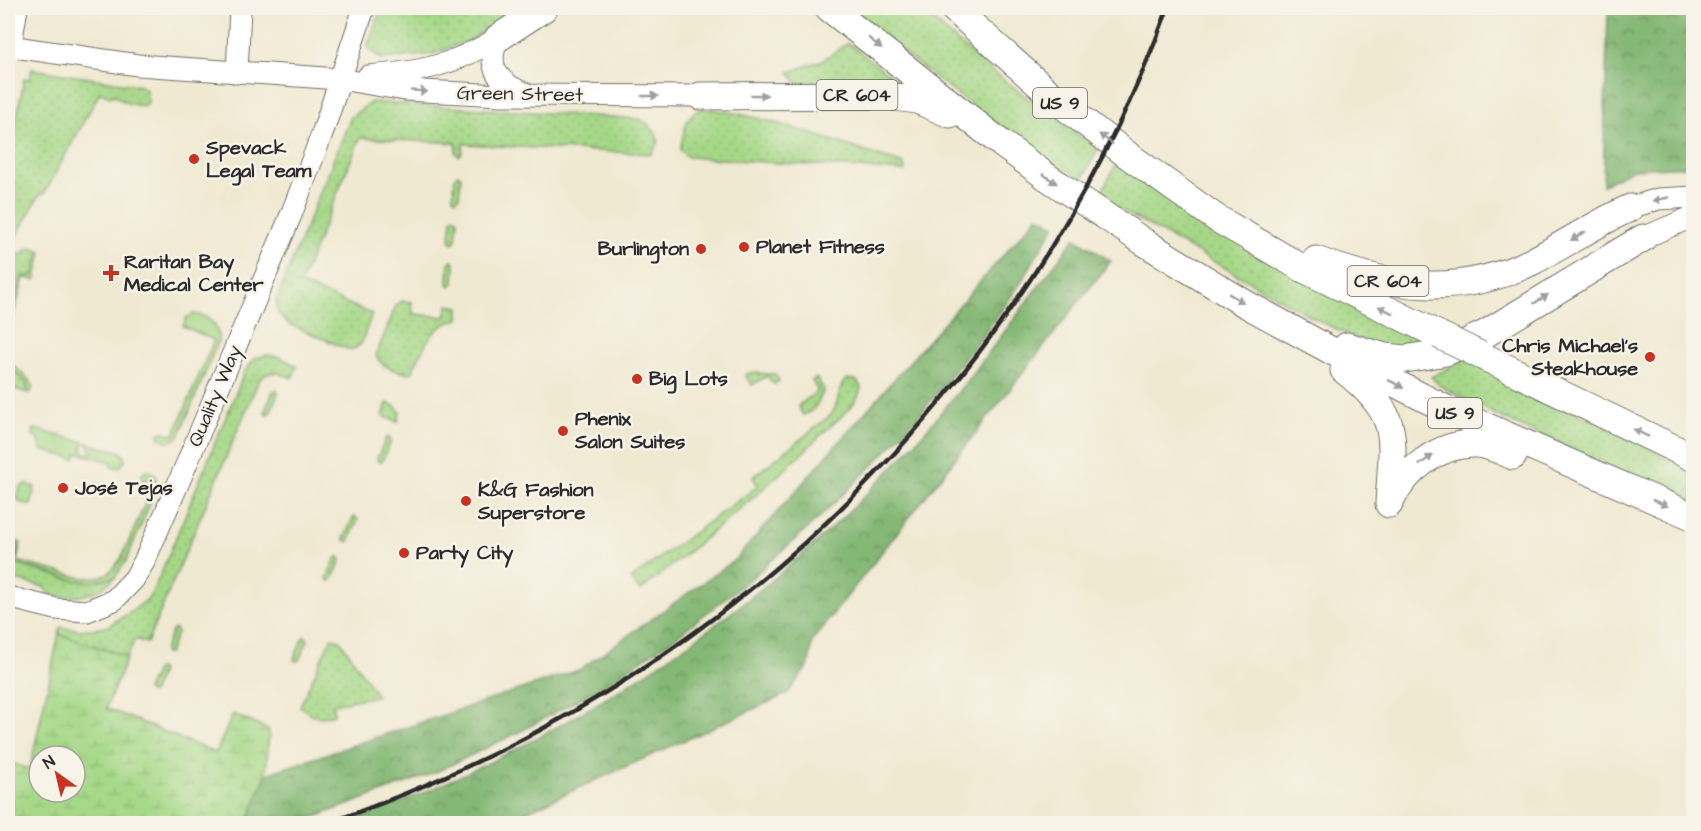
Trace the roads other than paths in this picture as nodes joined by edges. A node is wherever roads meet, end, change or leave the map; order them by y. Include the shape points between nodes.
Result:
1 (14, 8) edge
2 (240, 8) edge
3 (364, 8) edge
4 (544, 8) edge
5 (829, 8) edge
6 (943, 8) edge
7 (953, 8) edge
8 (973, 25) junction
9 (498, 38) junction
10 (8, 44) edge
11 (237, 73) junction
12 (340, 79) junction
13 (530, 96) junction
14 (700, 96) joint
15 (1002, 144) junction
16 (1153, 173) junction
17 (1694, 196) edge
18 (1630, 208) joint
19 (1694, 216) edge
20 (1643, 238) joint
21 (1288, 328) junction
22 (1694, 458) edge
23 (1627, 489) junction
24 (1694, 518) edge
25 (8, 597) edge

1 - 10 highway
2 - 11 street
3 - 12 street, Quality Way
4 - 9 highway, CR 604
5 -> 15 highway, US 9
6 - 8 highway
7 - 8 highway, US 9
16 -> 8 highway, US 9 via 1060,103
9 - 12 street, Green Street / CR 604 via 463,58 434,68
9 - 13 street via 493,54 497,74 510,87
10 - 11 street, Green Street / CR 604 via 103,61
11 - 12 street, Green Street / CR 604
12 -> 13 street, Green Street / CR 604 via 405,90
12 - 25 street, Quality Way via 291,214 134,579 114,600 87,611 56,609
13 -> 14 street, Green Street / CR 604
14 -> 15 highway, CR 604 via 900,97 941,109
15 -> 21 highway, US 9 via 1144,242
18 -> 16 highway, CR 604 via 1506,272 1462,283 1418,286 1375,278 1309,257
22 -> 16 highway, US 9, bridge via 1302,268 1215,218
17 -> 18 street, CR 604 via 1658,199
19 - 20 street
21 -> 20 highway via 1385,357 1436,355 1485,334
21 -> 23 highway, US 9 via 1446,409
21 -> 23 highway via 1364,386 1383,408 1392,442 1389,504 1401,483 1424,461 1467,444 1490,447 1552,473
23 -> 24 highway, US 9

